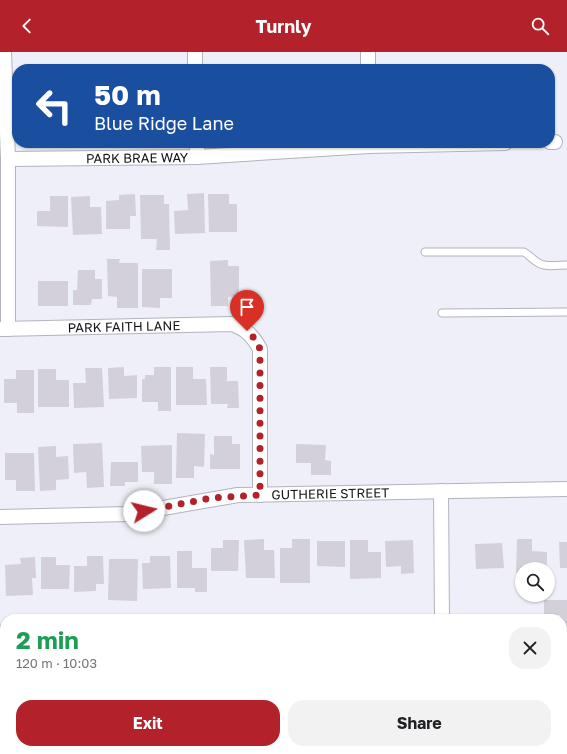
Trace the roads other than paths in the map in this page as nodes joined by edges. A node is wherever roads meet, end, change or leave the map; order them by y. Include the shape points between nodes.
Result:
1 (4, 52) edge
2 (195, 52) edge
3 (368, 52) edge
4 (195, 64) edge
5 (368, 64) edge
6 (254, 148) edge
7 (197, 150) edge
8 (8, 159) junction
9 (425, 252) dead end
10 (567, 265) edge
11 (567, 312) edge
12 (442, 313) dead end
13 (4, 329) edge
14 (567, 489) edge
15 (441, 491) junction
16 (260, 495) junction
17 (0, 517) edge
18 (442, 614) edge

1 - 8 street
2 - 4 street
3 - 5 street
6 - 7 street, PARK BRAE WAY
7 - 8 street, PARK BRAE WAY
8 - 13 street
9 - 10 lane via 524,252 538,263
11 - 12 lane
13 - 16 street, PARK FAITH LANE via 232,324 247,331 260,349
14 - 15 street, GUTHERIE STREET
15 - 16 street, GUTHERIE STREET
15 - 18 street
16 - 17 street, GUTHERIE STREET via 211,498 129,514

